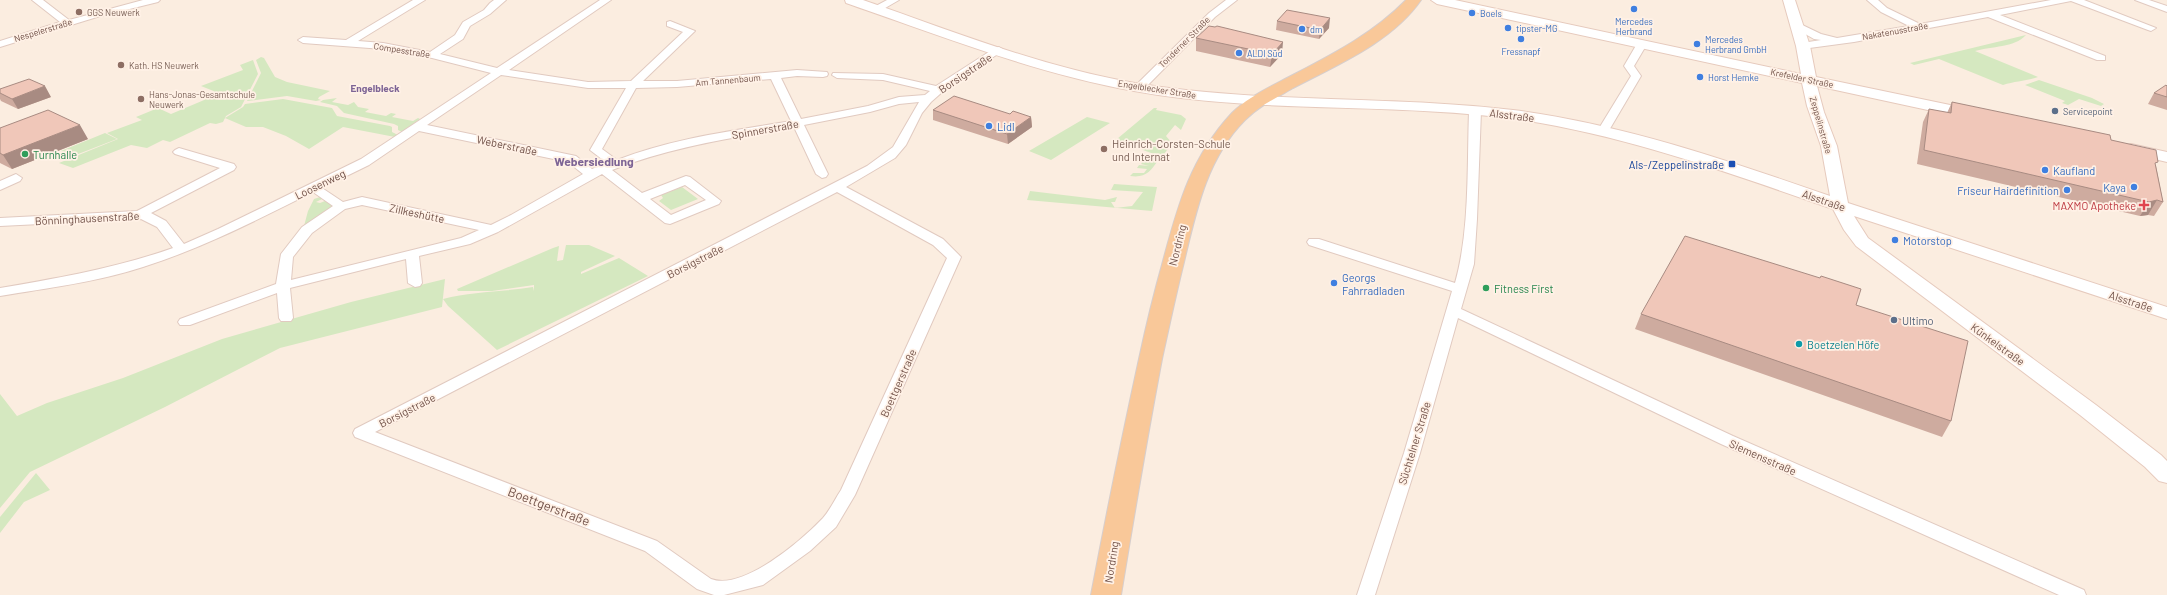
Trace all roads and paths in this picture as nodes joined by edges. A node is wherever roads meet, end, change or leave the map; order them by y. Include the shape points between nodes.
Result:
1 (37, 0) edge
2 (155, 0) edge
3 (420, 0) edge
4 (501, 0) edge
5 (606, 0) edge
6 (851, 0) edge
7 (894, 0) edge
8 (1232, 0) edge
9 (1414, 0) edge
10 (1437, 0) edge
11 (1789, 0) edge
12 (1872, 0) edge
13 (2067, 0) edge
14 (2075, 0) edge
15 (2140, 0) edge
16 (2050, 1) edge
17 (877, 9) junction
18 (2167, 9) edge
19 (1988, 14) junction
20 (67, 23) junction
21 (670, 24) dead end
22 (1796, 25) junction
23 (1919, 27) junction
24 (2152, 28) dead end
25 (303, 40) dead end
26 (1841, 41) junction
27 (348, 43) junction
28 (0, 44) edge
29 (1642, 44) junction
30 (1804, 49) junction
31 (998, 50) junction
32 (432, 55) junction
33 (2101, 58) dead end
34 (1762, 70) junction
35 (500, 72) junction
36 (823, 74) dead end
37 (837, 75) dead end
38 (775, 76) junction
39 (1809, 80) junction
40 (632, 86) junction
41 (1139, 88) junction
42 (940, 90) junction
43 (929, 99) junction
44 (1812, 100) junction
45 (1257, 101) junction
46 (1475, 111) junction
47 (1992, 119) edge
48 (799, 122) junction
49 (419, 127) junction
50 (1604, 130) junction
51 (2117, 146) edge
52 (179, 152) dead end
53 (2167, 157) edge
54 (616, 164) junction
55 (597, 171) junction
56 (822, 174) dead end
57 (16, 178) dead end
58 (1779, 185) junction
59 (0, 186) edge
60 (836, 186) junction
61 (313, 187) junction
62 (641, 198) junction
63 (1839, 205) junction
64 (341, 206) junction
65 (138, 215) junction
66 (1881, 220) junction
67 (0, 222) edge
68 (1850, 228) junction
69 (493, 229) junction
70 (1314, 242) dead end
71 (182, 250) junction
72 (412, 254) junction
73 (415, 283) dead end
74 (283, 286) junction
75 (1459, 289) junction
76 (0, 292) edge
77 (1453, 312) junction
78 (2167, 313) edge
79 (286, 318) dead end
80 (185, 322) dead end
81 (361, 434) joint
82 (2167, 475) edge
83 (732, 591) edge
84 (1106, 595) edge
85 (1366, 595) edge
86 (2077, 595) edge

1 - 20 street
2 - 20 street, Nespelerstraße
3 - 27 street
4 - 32 street via 466,24 459,37
5 - 35 street, Loosenweg
6 - 17 street, Engelblecker Straße
7 - 17 street
8 - 41 street, Tonderner Straße via 1212,15
9 - 45 main road, Nordring via 1378,33
10 - 29 street, Krefelder Straße
11 - 22 street, Zeppelinstraße
12 - 23 street via 1884,10
13 - 16 street, Nakatenusstraße
14 - 24 street
15 - 18 street
16 - 19 street, Nakatenusstraße
17 - 31 street, Engelblecker Straße
19 - 23 street, Nakatenusstraße
19 - 33 street
20 - 28 street, Nespelerstraße
21 - 40 street via 690,31
22 - 26 street via 1818,37
22 - 30 street, Zeppelinstraße
23 - 26 street, Nakatenusstraße
25 - 27 street, Compesstraße
26 - 30 street, Nakatenusstraße
27 - 32 street, Compesstraße
29 - 34 street, Krefelder Straße
29 - 50 street via 1629,66 1636,76
30 - 34 street via 1793,65 1780,70
30 - 39 street, Zeppelinstraße
31 - 41 street, Engelblecker Straße
31 - 42 street, Borsigstraße
32 - 35 street, Compesstraße
34 - 39 street, Krefelder Straße
34 - 44 street via 1784,78
35 - 40 street, Am Tannenbaum via 588,85
35 - 49 street, Loosenweg
36 - 38 street, Am Tannenbaum via 797,72
37 - 42 street via 883,77
38 - 40 street, Am Tannenbaum
38 - 48 street
39 - 44 street, Zeppelinstraße
39 - 47 street, Krefelder Straße
40 - 54 street via 596,150
41 - 45 street, Engelblecker Straße
42 - 43 street, Borsigstraße
43 - 48 street, Spinnerstraße via 918,97 900,100 870,109
43 - 60 street, Borsigstraße via 920,108 897,149 875,165
44 - 63 street, Zeppelinstraße via 1828,145
45 - 46 street, Engelblecker Straße
45 - 84 main road, Nordring via 1239,116 1216,144 1205,162 1188,203 1159,319
46 - 50 street, Alsstraße via 1524,116
46 - 75 street, Süchtelner Straße via 1471,219 1466,264
48 - 54 street, Spinnerstraße via 679,145
48 - 56 street
49 - 55 street, Weberstraße via 572,159
49 - 61 street, Loosenweg via 365,162
50 - 58 street, Alsstraße via 1693,155
51 - 53 street
52 - 65 street via 230,167
54 - 55 street, Spinnerstraße
55 - 62 street
55 - 69 street, Spinnerstraße
57 - 59 street
58 - 63 street, Alsstraße
58 - 68 street
60 - 81 street, Borsigstraße
60 - 83 street, Boettgerstraße via 938,242 954,257 851,486 830,522 804,546 757,580
61 - 64 street
61 - 71 street, Loosenweg
62 - 62 street via 670,220 715,201 686,180
63 - 66 street, Alsstraße
63 - 68 street, Künkelstraße
64 - 69 street, Zillkeshütte via 362,201
64 - 74 street, Zillkeshütte via 307,230 286,258
65 - 67 street, Bönninghausenstraße
65 - 71 street, Bönninghausenstraße via 151,216 162,224
66 - 68 street via 1865,221
66 - 78 street, Alsstraße
68 - 82 street, Künkelstraße via 1862,242 2088,410
69 - 72 street via 465,241
70 - 75 street
71 - 76 street, Loosenweg via 137,265 87,277
72 - 73 street
72 - 74 street
74 - 79 street, Zillkeshütte
74 - 80 street
75 - 77 street, Süchtelner Straße
77 - 85 street, Süchtelner Straße via 1412,453
77 - 86 street, Siemensstraße via 1477,321 1741,447
81 - 83 street, Boettgerstraße via 651,546 704,584

